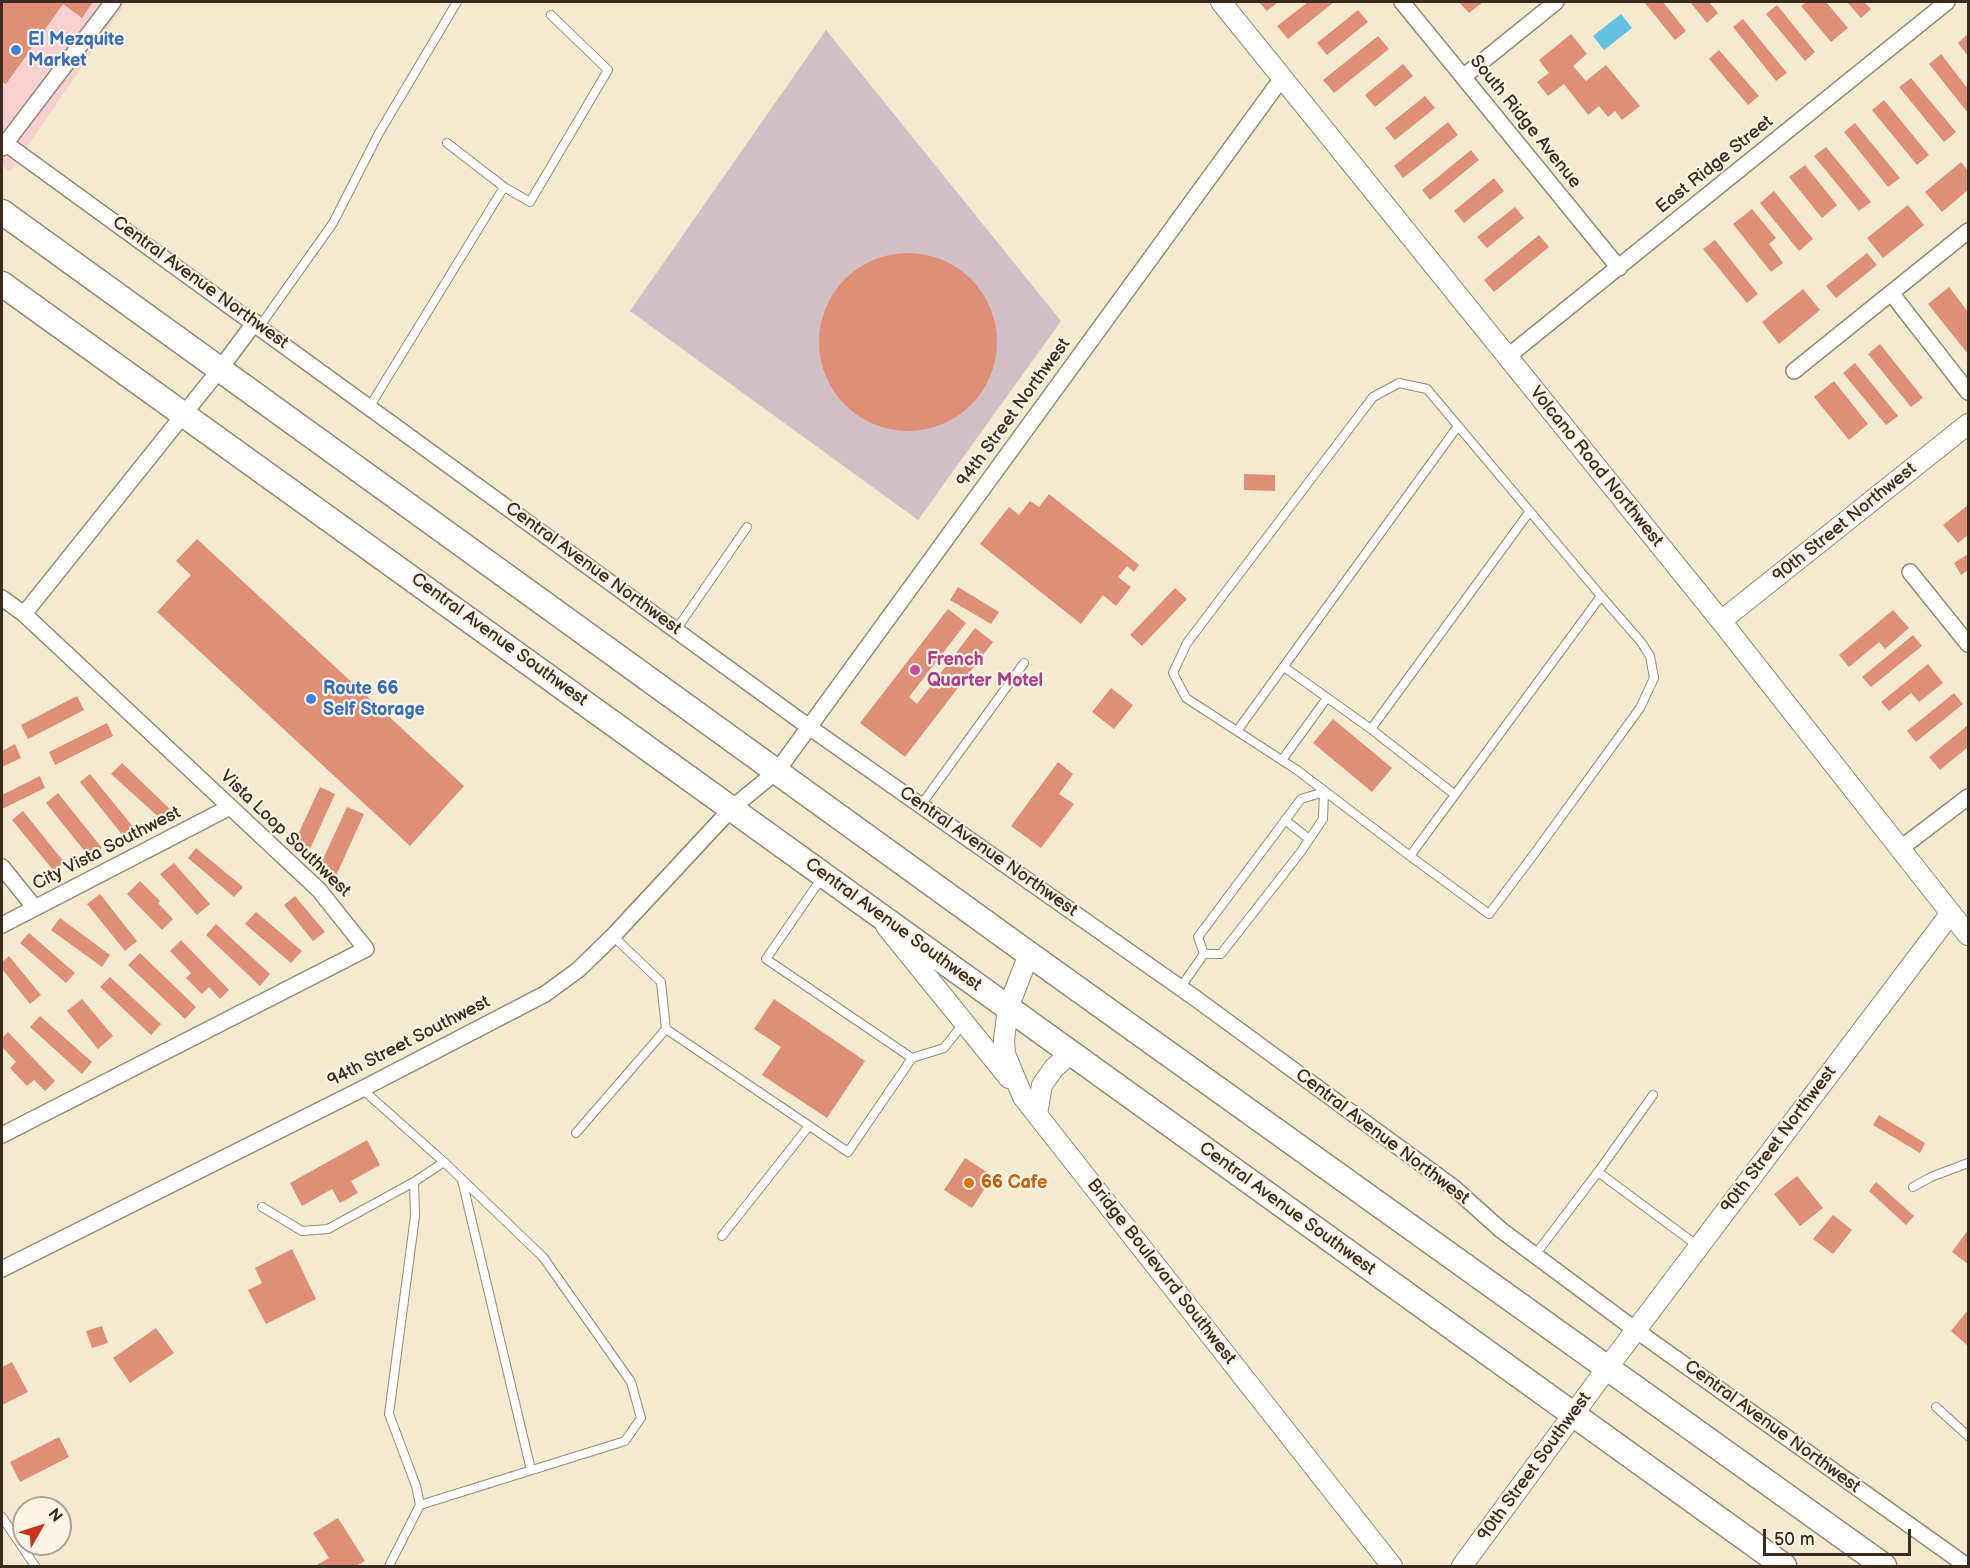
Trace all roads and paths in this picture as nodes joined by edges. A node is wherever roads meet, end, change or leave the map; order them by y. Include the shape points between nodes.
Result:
1 (112, 2) edge
2 (457, 2) edge
3 (1221, 2) edge
4 (1402, 2) edge
5 (1556, 2) edge
6 (1947, 2) edge
7 (551, 15) dead end
8 (1463, 77) junction
9 (1282, 78) junction
10 (3, 143) edge
11 (447, 143) dead end
12 (504, 187) junction
13 (2, 212) edge
14 (1968, 231) edge
15 (1619, 268) junction
16 (2, 284) edge
17 (1892, 294) junction
18 (258, 324) junction
19 (1507, 357) junction
20 (220, 369) junction
21 (1794, 371) dead end
22 (1968, 392) edge
23 (370, 406) junction
24 (184, 414) junction
25 (1968, 424) edge
26 (1458, 426) junction
27 (1530, 511) junction
28 (747, 527) dead end
29 (1910, 572) dead end
30 (1601, 596) junction
31 (2, 598) edge
32 (24, 614) junction
33 (1722, 621) junction
34 (676, 630) junction
35 (1968, 644) edge
36 (1024, 663) dead end
37 (1284, 667) junction
38 (1327, 698) junction
39 (809, 727) junction
40 (1371, 729) junction
41 (1237, 731) junction
42 (1282, 760) junction
43 (777, 771) junction
44 (1324, 792) junction
45 (1454, 794) junction
46 (1968, 797) edge
47 (921, 805) junction
48 (230, 807) junction
49 (732, 808) junction
50 (1285, 820) junction
51 (1309, 839) junction
52 (1901, 848) junction
53 (1410, 856) junction
54 (2, 867) edge
55 (823, 875) junction
56 (35, 908) junction
57 (873, 910) junction
58 (1951, 913) junction
59 (2, 925) edge
60 (1968, 935) edge
61 (613, 936) junction
62 (1029, 954) junction
63 (1204, 954) junction
64 (1180, 988) junction
65 (1008, 1008) junction
66 (964, 1023) junction
67 (666, 1029) junction
68 (1071, 1053) junction
69 (912, 1058) junction
70 (362, 1089) junction
71 (1653, 1095) dead end
72 (1023, 1097) junction
73 (1037, 1114) junction
74 (809, 1126) junction
75 (576, 1133) dead end
76 (2, 1135) edge
77 (444, 1162) junction
78 (1968, 1164) edge
79 (1598, 1172) junction
80 (461, 1178) junction
81 (414, 1182) junction
82 (1913, 1187) dead end
83 (262, 1207) dead end
84 (722, 1236) dead end
85 (1700, 1247) junction
86 (1535, 1255) junction
87 (2, 1269) edge
88 (1637, 1331) junction
89 (1608, 1367) junction
90 (1936, 1407) dead end
91 (1573, 1414) junction
92 (1968, 1436) edge
93 (531, 1470) junction
94 (420, 1505) junction
95 (2, 1517) edge
96 (35, 1566) edge
97 (389, 1566) edge
98 (1392, 1566) edge
99 (1462, 1566) edge
100 (1784, 1566) edge
101 (1884, 1566) edge
102 (1967, 1566) edge

1 - 10 street
2 - 18 lane via 379,133 333,223
3 - 9 street, Volcano Road Northwest
4 - 8 street, South Ridge Avenue
5 - 8 street
6 - 15 street, East Ridge Street
7 - 12 lane via 608,70 530,202
8 - 15 street, South Ridge Avenue
9 - 19 street, Volcano Road Northwest
9 - 39 street, 94th Street Northwest
10 - 18 street, Central Avenue Northwest
11 - 12 lane
12 - 23 lane
13 - 20 main road
14 - 17 street
15 - 19 street, East Ridge Street
16 - 24 main road, Central Avenue Southwest
17 - 21 street
17 - 22 street
18 - 20 street
18 - 23 street, Central Avenue Northwest
19 - 33 street, Volcano Road Northwest
20 - 24 street
20 - 43 main road
23 - 34 street, Central Avenue Northwest
24 - 32 street
24 - 49 main road, Central Avenue Southwest
25 - 33 street, 90th Street Northwest
26 - 27 lane
26 - 37 lane
26 - 41 lane via 1427,389 1399,382 1373,398 1187,643 1173,673 1186,698
27 - 30 lane
27 - 40 lane
28 - 34 lane
29 - 35 street
30 - 45 lane
30 - 53 lane via 1641,642 1650,656 1654,678 1640,708 1537,850 1489,914
31 - 32 street, Vista Loop Southwest
32 - 48 street, Vista Loop Southwest
33 - 52 street, Volcano Road Northwest
34 - 39 street, Central Avenue Northwest
36 - 47 lane
37 - 38 lane
37 - 41 lane
38 - 40 lane
38 - 42 lane
39 - 43 street, 94th Street Northwest
39 - 47 street, Central Avenue Northwest
40 - 45 lane
41 - 42 lane
42 - 44 lane
43 - 49 street, 94th Street Southwest
43 - 62 main road
44 - 50 lane via 1300,799
44 - 51 lane via 1323,819
44 - 53 lane
45 - 53 lane
46 - 52 street
47 - 64 street, Central Avenue Northwest
48 - 56 street, City Vista Southwest
48 - 76 street, Vista Loop Southwest via 319,890 366,949
49 - 55 main road, Central Avenue Southwest
49 - 61 street, 94th Street Southwest
50 - 51 lane
50 - 63 lane via 1198,937
51 - 63 lane via 1221,954
52 - 58 street, Volcano Road Northwest
54 - 56 street
55 - 57 main road, Central Avenue Southwest
55 - 69 lane via 766,959
56 - 59 street, City Vista Southwest
57 - 65 main road, Central Avenue Southwest
57 - 66 street
58 - 60 street, Volcano Road Northwest
58 - 85 street, 90th Street Northwest
61 - 67 lane via 661,982
61 - 70 street, 94th Street Southwest via 578,970 545,994
62 - 65 street, Bridge Boulevard Southwest
62 - 89 main road
63 - 64 lane
64 - 86 street, Central Avenue Northwest via 1453,1187
65 - 68 main road, Central Avenue Southwest
65 - 72 street, Bridge Boulevard Southwest via 1005,1054
66 - 69 lane via 944,1048
66 - 72 street
67 - 74 lane
67 - 75 lane
68 - 73 street via 1042,1085
68 - 91 main road, Central Avenue Southwest
69 - 74 lane via 848,1152
70 - 77 lane
70 - 87 street, 94th Street Southwest
71 - 79 lane
72 - 73 street, Bridge Boulevard Southwest
73 - 98 street, Bridge Boulevard Southwest
74 - 84 lane
77 - 80 lane
77 - 81 lane
78 - 82 lane
79 - 85 lane
79 - 86 lane
80 - 93 lane
80 - 93 lane via 549,1265 631,1382 641,1418 625,1441
81 - 83 lane via 328,1229 302,1231
81 - 94 lane via 415,1216 389,1414
85 - 88 street, 90th Street Northwest
86 - 88 street, Central Avenue Northwest
88 - 89 street, 90th Street Northwest
88 - 102 street, Central Avenue Northwest
89 - 91 street, 90th Street Southwest
89 - 101 main road
90 - 92 lane
91 - 99 street, 90th Street Southwest
91 - 100 main road, Central Avenue Southwest
93 - 94 lane
94 - 97 lane
95 - 96 lane

